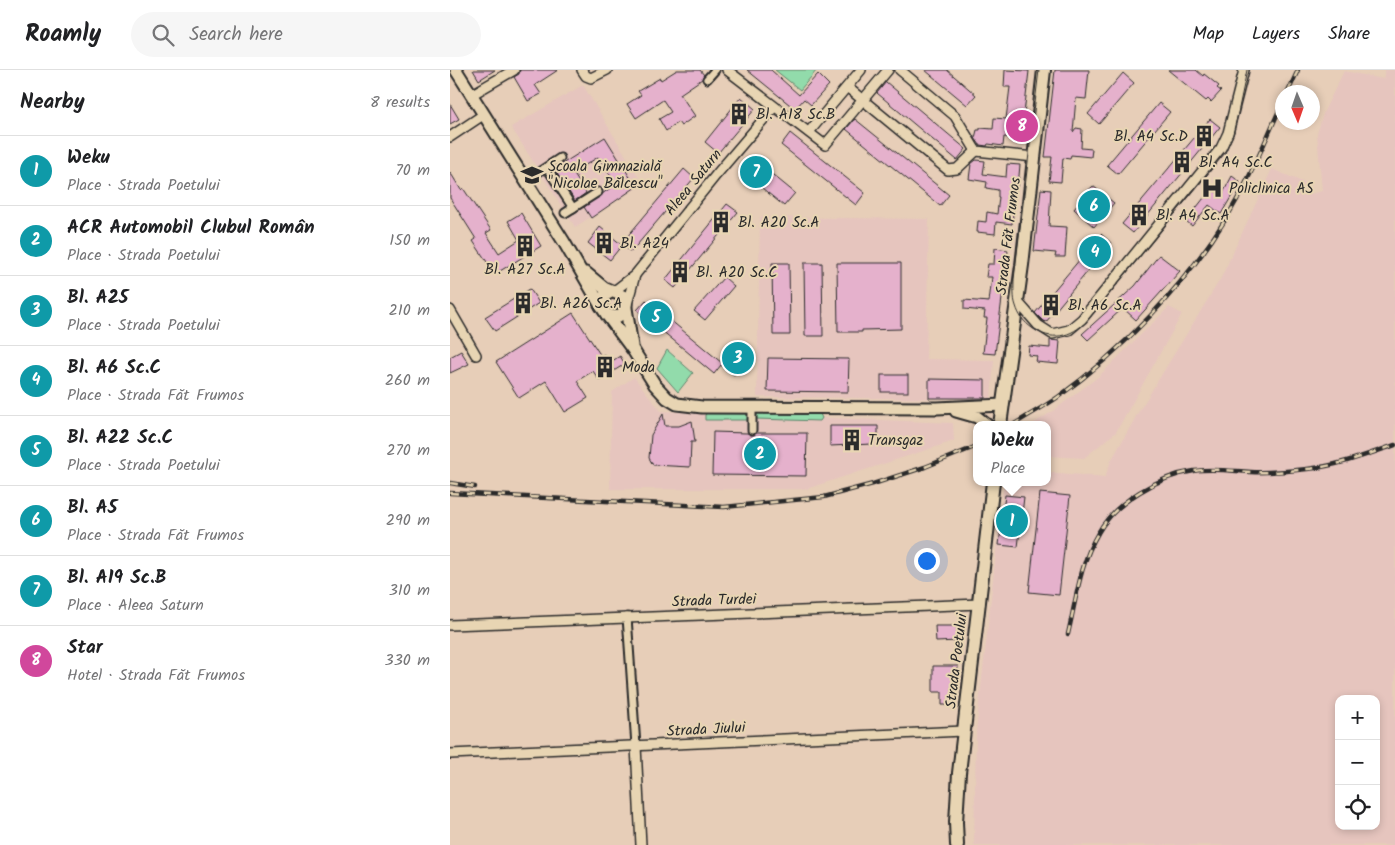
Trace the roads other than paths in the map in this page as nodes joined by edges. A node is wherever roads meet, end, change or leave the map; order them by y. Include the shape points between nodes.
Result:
1 (456, 70) edge
2 (514, 70) edge
3 (582, 70) edge
4 (607, 70) edge
5 (715, 70) edge
6 (727, 70) edge
7 (861, 70) edge
8 (888, 70) edge
9 (900, 70) edge
10 (1044, 70) edge
11 (1243, 72) edge
12 (707, 79) dead end
13 (847, 88) junction
14 (471, 95) junction
15 (862, 101) junction
16 (774, 107) junction
17 (483, 115) junction
18 (809, 132) junction
19 (450, 137) edge
20 (976, 151) junction
21 (1034, 157) junction
22 (560, 158) dead end
23 (547, 168) junction
24 (525, 181) junction
25 (598, 192) dead end
26 (573, 208) junction
27 (565, 213) dead end
28 (579, 267) junction
29 (635, 275) junction
30 (612, 292) junction
31 (1017, 301) junction
32 (626, 306) junction
33 (450, 310) edge
34 (604, 311) junction
35 (633, 350) junction
36 (476, 355) dead end
37 (1003, 405) junction
38 (752, 407) junction
39 (937, 408) junction
40 (981, 421) edge
41 (1001, 421) edge
42 (752, 430) dead end
43 (993, 486) edge
44 (980, 604) junction
45 (627, 617) junction
46 (450, 625) edge
47 (964, 731) junction
48 (636, 746) junction
49 (450, 754) edge
50 (641, 845) edge
51 (957, 845) edge

1 - 14 street
2 - 14 street
3 - 4 street via 591,78
5 - 12 street
6 - 16 street
7 - 13 street
8 - 15 street
9 - 20 street via 955,116
10 - 21 main road, Strada Făt Frumos
11 - 31 street via 1228,133 1221,148 1082,319 1072,328 1052,334 1038,325
13 - 15 street
13 - 18 street
14 - 17 street
15 - 18 street via 825,145
15 - 20 street via 948,170 957,169
16 - 18 street
16 - 29 street, Aleea Saturn
17 - 19 street
17 - 24 street
20 - 21 street
21 - 31 main road, Strada Făt Frumos
22 - 23 street
23 - 24 street
23 - 26 street
24 - 28 street
25 - 26 street
26 - 27 street
28 - 30 street via 597,284
28 - 34 street
29 - 30 street, Aleea Saturn
29 - 32 street, Aleea Saturn
30 - 32 street via 623,296
30 - 34 street via 604,296
31 - 37 main road, Strada Făt Frumos
32 - 34 street via 617,317
32 - 35 street
33 - 36 street
34 - 35 street
35 - 38 street via 655,385 672,402 702,407
37 - 39 street
37 - 41 main road
38 - 39 street
38 - 42 street
39 - 40 street via 972,415
43 - 44 main road, Strada Poetului
44 - 45 street, Strada Turdei
44 - 47 main road, Strada Poetului
45 - 46 street, Strada Turdei
45 - 48 street
47 - 48 street, Strada Jiului
47 - 51 main road, Strada Poetului via 957,802
48 - 49 street, Strada Jiului
48 - 50 street

